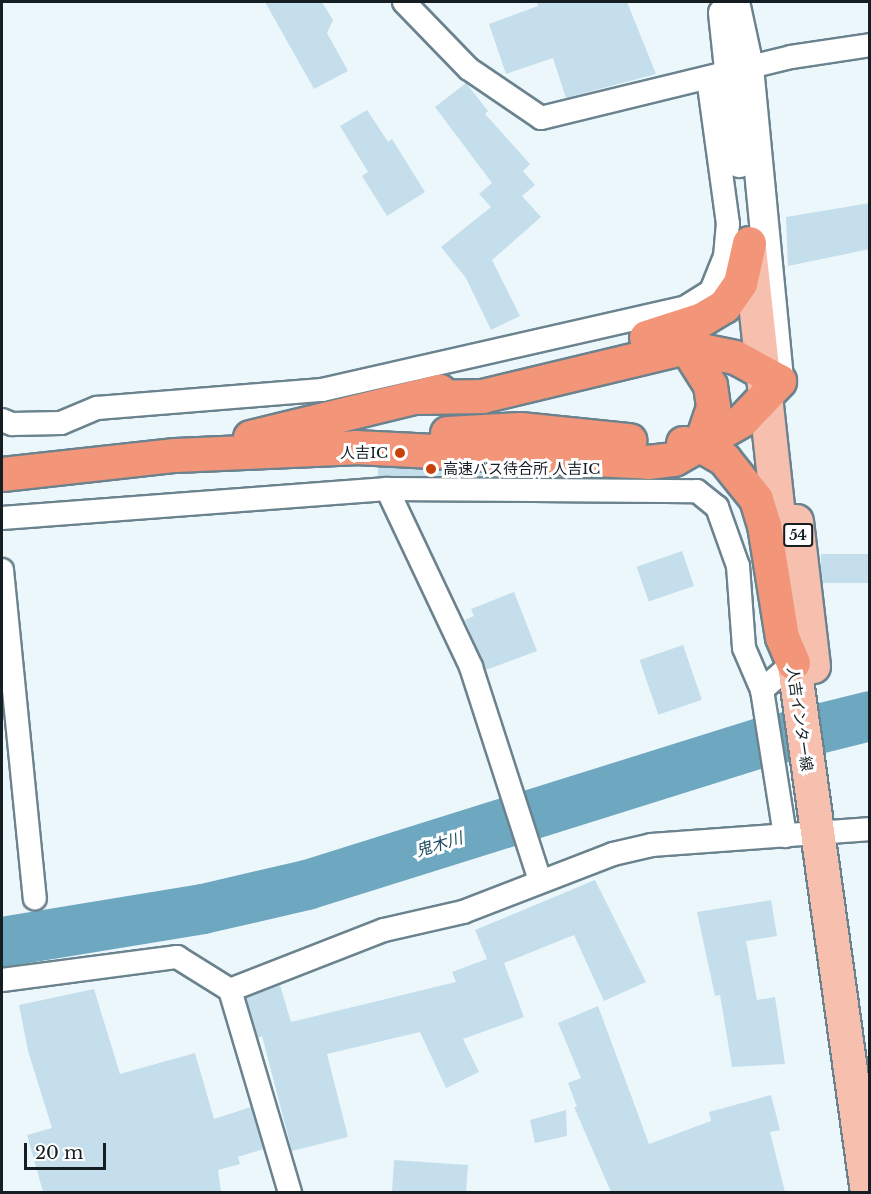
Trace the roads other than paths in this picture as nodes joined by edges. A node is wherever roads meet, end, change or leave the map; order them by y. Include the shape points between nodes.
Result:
1 (404, 2) edge
2 (722, 2) edge
3 (735, 2) edge
4 (870, 45) edge
5 (728, 72) junction
6 (748, 243) junction
7 (686, 347) junction
8 (769, 383) junction
9 (418, 397) junction
10 (2, 420) edge
11 (700, 445) junction
12 (176, 455) junction
13 (2, 474) edge
14 (387, 489) junction
15 (2, 518) edge
16 (2, 570) edge
17 (805, 677) junction
18 (762, 690) junction
19 (870, 829) edge
20 (813, 833) junction
21 (540, 880) junction
22 (35, 898) dead end
23 (2, 980) edge
24 (230, 990) junction
25 (870, 1075) edge
26 (290, 1192) edge
27 (867, 1192) edge

1 - 5 street via 470,69 541,118
2 - 5 street
3 - 5 street
4 - 5 street
5 - 6 street
5 - 8 street
5 - 10 street via 725,256 711,291 684,308 322,390 97,408 61,423 12,424
6 - 8 main road, 人吉インター線 / 54
6 - 9 highway via 740,283 724,306 702,319
7 - 8 highway via 717,350
7 - 9 highway via 482,396
7 - 11 highway via 710,386 714,407
8 - 11 highway via 742,420
8 - 17 main road, 人吉インター線 / 54
9 - 12 highway
11 - 12 highway via 674,459 648,462 355,447
11 - 17 highway via 724,459 756,499 782,637
12 - 13 highway
14 - 15 street
14 - 18 street via 697,491 717,507 738,566 744,648
14 - 21 street via 471,667
16 - 22 street
17 - 18 street
17 - 20 main road, 人吉インター線 / 54 via 815,753
18 - 20 street via 773,760
19 - 20 street
20 - 21 street via 652,845 613,854
20 - 25 main road, 人吉インター線 / 54
20 - 27 main road, 人吉インター線 / 54
21 - 24 street via 463,912 384,930
23 - 24 street via 177,957
24 - 26 street

